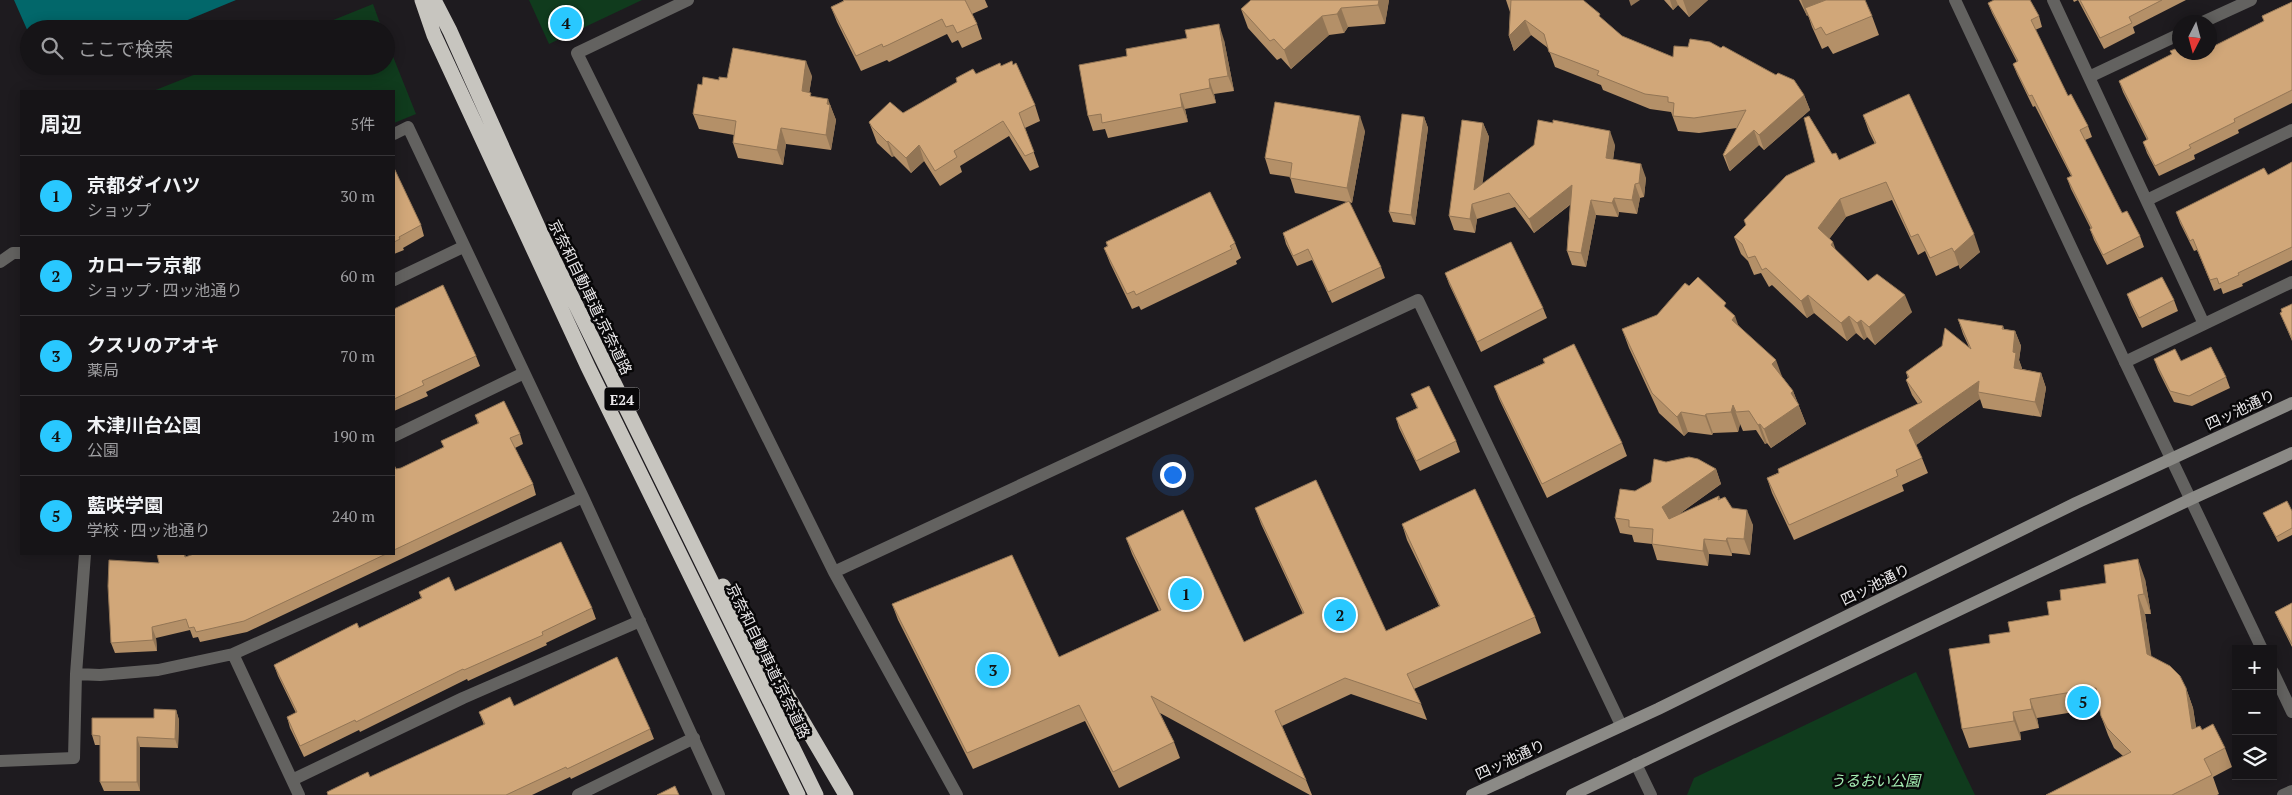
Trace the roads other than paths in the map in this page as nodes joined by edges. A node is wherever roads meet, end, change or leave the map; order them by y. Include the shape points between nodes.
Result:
1 (422, 0) edge
2 (434, 0) edge
3 (688, 0) edge
4 (1955, 0) edge
5 (2053, 0) edge
6 (2251, 0) edge
7 (2217, 16) edge
8 (2172, 38) edge
9 (2089, 77) junction
10 (2292, 130) edge
11 (395, 134) edge
12 (2147, 200) junction
13 (463, 248) junction
14 (20, 253) edge
15 (0, 262) edge
16 (395, 280) edge
17 (2292, 282) edge
18 (2204, 324) junction
19 (2124, 362) junction
20 (524, 373) junction
21 (2292, 403) edge
22 (395, 436) edge
23 (2292, 453) edge
24 (2172, 458) junction
25 (583, 497) junction
26 (2191, 499) junction
27 (680, 520) junction
28 (85, 555) edge
29 (834, 572) junction
30 (640, 621) junction
31 (2260, 645) edge
32 (233, 654) junction
33 (76, 674) junction
34 (2277, 680) edge
35 (2292, 712) edge
36 (1621, 724) junction
37 (694, 738) junction
38 (0, 761) edge
39 (1636, 764) junction
40 (292, 780) junction
41 (2292, 790) edge
42 (299, 795) edge
43 (578, 795) edge
44 (719, 795) edge
45 (798, 795) edge
46 (816, 795) edge
47 (846, 795) edge
48 (957, 795) edge
49 (1472, 795) edge
50 (1572, 795) edge
51 (1651, 795) edge
52 (2284, 795) edge

1 - 45 highway, 京奈和自動車道;京奈道路 / E24 via 434,35 588,367
2 - 27 highway, 京奈和自動車道;京奈道路 / E24 via 544,240
3 - 29 street via 577,53
4 - 19 street
5 - 9 street
6 - 7 street
8 - 9 street
9 - 12 street
10 - 12 street
11 - 13 street via 408,127
12 - 18 street
13 - 16 street
13 - 20 street
14 - 15 street via 13,253
17 - 18 street
18 - 19 street
19 - 24 street
20 - 22 street
20 - 25 street
21 - 24 main road, 四ッ池通り
23 - 26 main road
24 - 26 street
24 - 36 main road, 四ッ池通り via 1656,710
25 - 30 street
25 - 32 street
26 - 31 street
26 - 39 main road
27 - 46 highway, 京奈和自動車道;京奈道路 / E24
27 - 47 highway via 742,616
28 - 33 street
29 - 36 street via 1418,300
29 - 48 street
30 - 37 street
30 - 40 street via 463,698
32 - 33 street via 158,670
32 - 40 street
33 - 38 street via 74,758
34 - 35 street
36 - 49 main road, 四ッ池通り
37 - 43 street
37 - 44 street
39 - 50 main road
39 - 51 street
40 - 42 street
41 - 52 street

